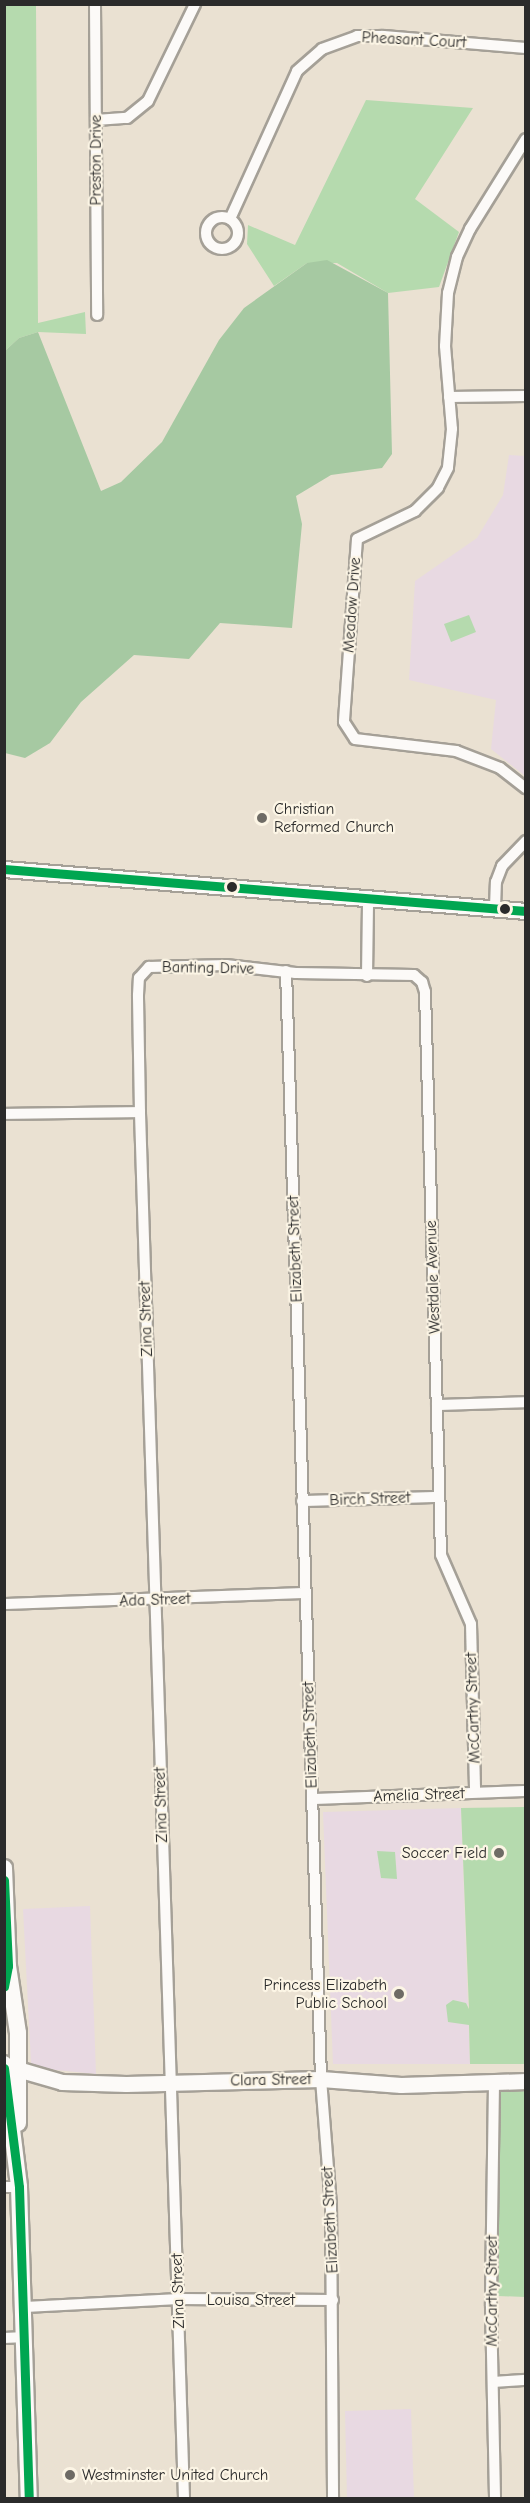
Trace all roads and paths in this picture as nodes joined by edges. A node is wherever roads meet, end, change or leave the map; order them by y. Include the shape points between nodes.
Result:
1 (95, 4) edge
2 (195, 4) edge
3 (525, 48) edge
4 (96, 120) junction
5 (525, 139) edge
6 (230, 219) dead end
7 (97, 315) dead end
8 (525, 396) edge
9 (448, 397) junction
10 (525, 788) edge
11 (525, 841) edge
12 (4, 869) edge
13 (368, 900) junction
14 (495, 908) junction
15 (525, 911) edge
16 (286, 971) junction
17 (367, 976) junction
18 (140, 1112) junction
19 (4, 1114) edge
20 (525, 1402) edge
21 (437, 1405) junction
22 (437, 1497) junction
23 (302, 1501) junction
24 (305, 1593) junction
25 (154, 1601) junction
26 (4, 1604) edge
27 (471, 1624) joint
28 (525, 1791) edge
29 (475, 1792) junction
30 (313, 1799) junction
31 (4, 1868) edge
32 (8, 1966) junction
33 (4, 1990) edge
34 (9, 2066) edge
35 (321, 2079) junction
36 (170, 2081) junction
37 (525, 2081) edge
38 (494, 2083) junction
39 (12, 2187) edge
40 (179, 2299) junction
41 (333, 2300) junction
42 (25, 2307) junction
43 (25, 2337) junction
44 (4, 2338) edge
45 (525, 2380) edge
46 (494, 2382) junction
47 (30, 2499) edge
48 (184, 2499) edge
49 (333, 2499) edge
50 (495, 2499) edge

1 - 4 street, Preston Drive
2 - 4 street via 148,101 127,118
3 - 6 street, Pheasant Court via 357,36 322,49 297,71
4 - 7 street, Preston Drive
5 - 9 street, Meadow Drive via 457,257 445,314
8 - 9 street
9 - 10 street, Meadow Drive via 450,455 438,488 415,511 357,539 344,722 355,739 456,751 500,768
11 - 14 street via 502,866 496,882
12 - 13 street
13 - 14 street
13 - 17 street
14 - 15 street
16 - 17 street, Banting Drive
16 - 18 street, Banting Drive via 226,965 149,967 139,978
16 - 23 street, Elizabeth Street
17 - 21 street, Westdale Avenue via 414,975 425,992
18 - 19 street
18 - 25 street, Zina Street
20 - 21 street
21 - 22 street, Westdale Avenue
22 - 23 street, Birch Street
22 - 27 street, Westdale Avenue via 441,1555
23 - 24 street, Elizabeth Street
24 - 25 street, Ada Street
24 - 30 street, Elizabeth Street
25 - 26 street, Ada Street
25 - 36 street, Zina Street
27 - 29 street, McCarthy Street
28 - 29 street, Amelia Street
29 - 30 street, Amelia Street
30 - 35 street, Elizabeth Street
31 - 32 main road
32 - 33 main road
32 - 34 main road
34 - 36 street, Clara Street via 62,2082
34 - 39 main road via 16,2154
35 - 36 street, Clara Street
35 - 38 street, Clara Street via 401,2085
35 - 41 street, Elizabeth Street
36 - 40 street, Zina Street
37 - 38 street, Clara Street
38 - 46 street, McCarthy Street
39 - 42 main road
40 - 41 street, Louisa Street
40 - 42 street, Louisa Street
40 - 48 street, Zina Street
41 - 49 street, Elizabeth Street
42 - 43 main road
43 - 44 street
43 - 47 main road
45 - 46 street
46 - 50 street, McCarthy Street

